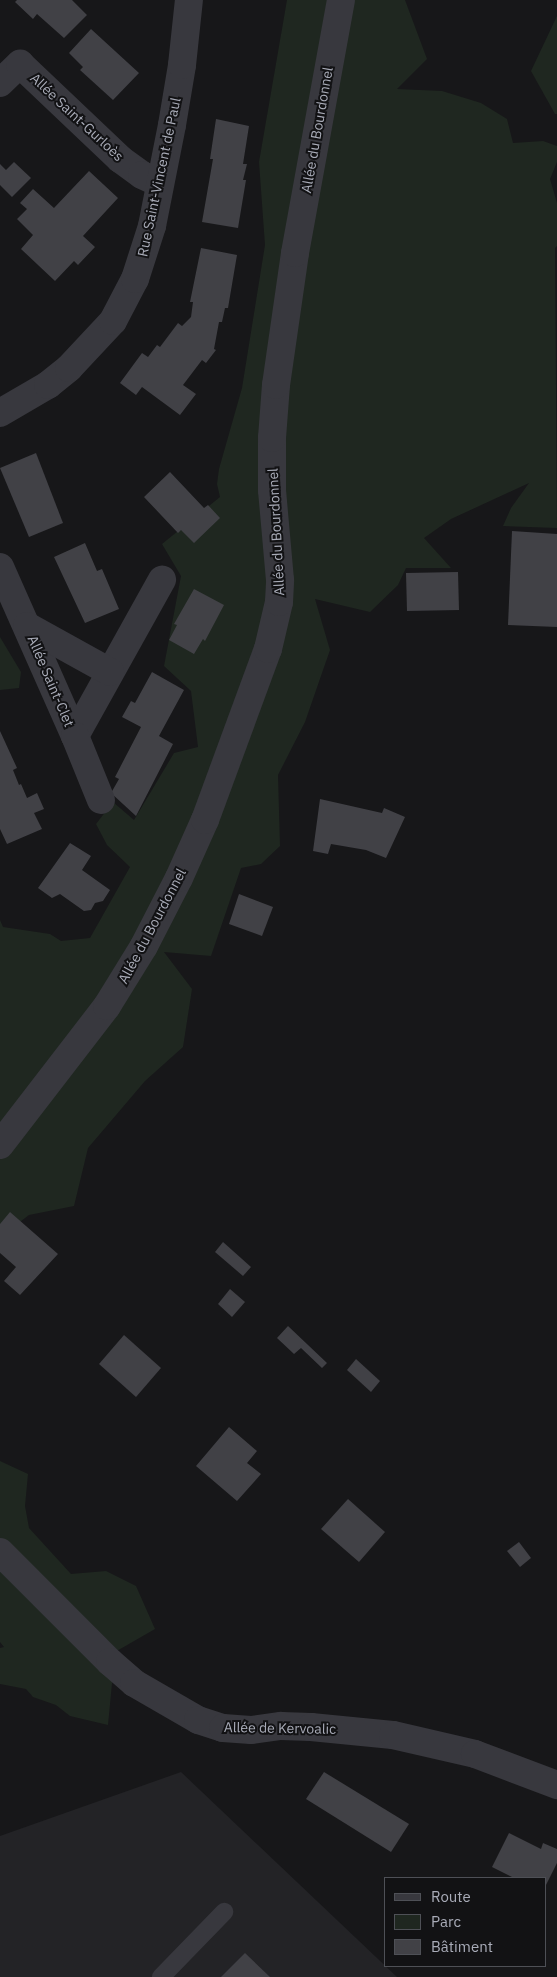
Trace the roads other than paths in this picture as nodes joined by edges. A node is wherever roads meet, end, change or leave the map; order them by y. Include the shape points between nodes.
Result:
1 (189, 0) edge
2 (341, 0) edge
3 (0, 83) edge
4 (159, 183) junction
5 (0, 413) edge
6 (0, 568) edge
7 (162, 580) dead end
8 (27, 626) junction
9 (110, 672) junction
10 (75, 736) junction
11 (101, 800) dead end
12 (0, 1145) edge
13 (0, 1552) edge
14 (557, 1785) edge
15 (224, 1912) dead end
16 (160, 1977) edge

1 - 4 street, Rue Saint-Vincent de Paul via 182,66
2 - 12 street, Allée du Bourdonnel via 295,253 276,385 272,490 280,580 278,609 268,649 205,820 144,946 107,1006
3 - 4 street, Allée Saint-Gurloès via 20,64 120,159
4 - 5 street, Rue Saint-Vincent de Paul via 143,257 112,321 69,368 48,385
6 - 8 street, Allée Saint-Clet
7 - 9 street, Allée Saint-Clet
8 - 9 street, Allée Saint-Clet
8 - 10 street, Allée Saint-Clet
9 - 10 street, Allée Saint-Clet
10 - 11 street, Allée Saint-Clet
13 - 14 street, Allée de Kervoalic via 116,1667 158,1698 198,1720 223,1728 251,1730 310,1726 393,1735 475,1754
15 - 16 lane

